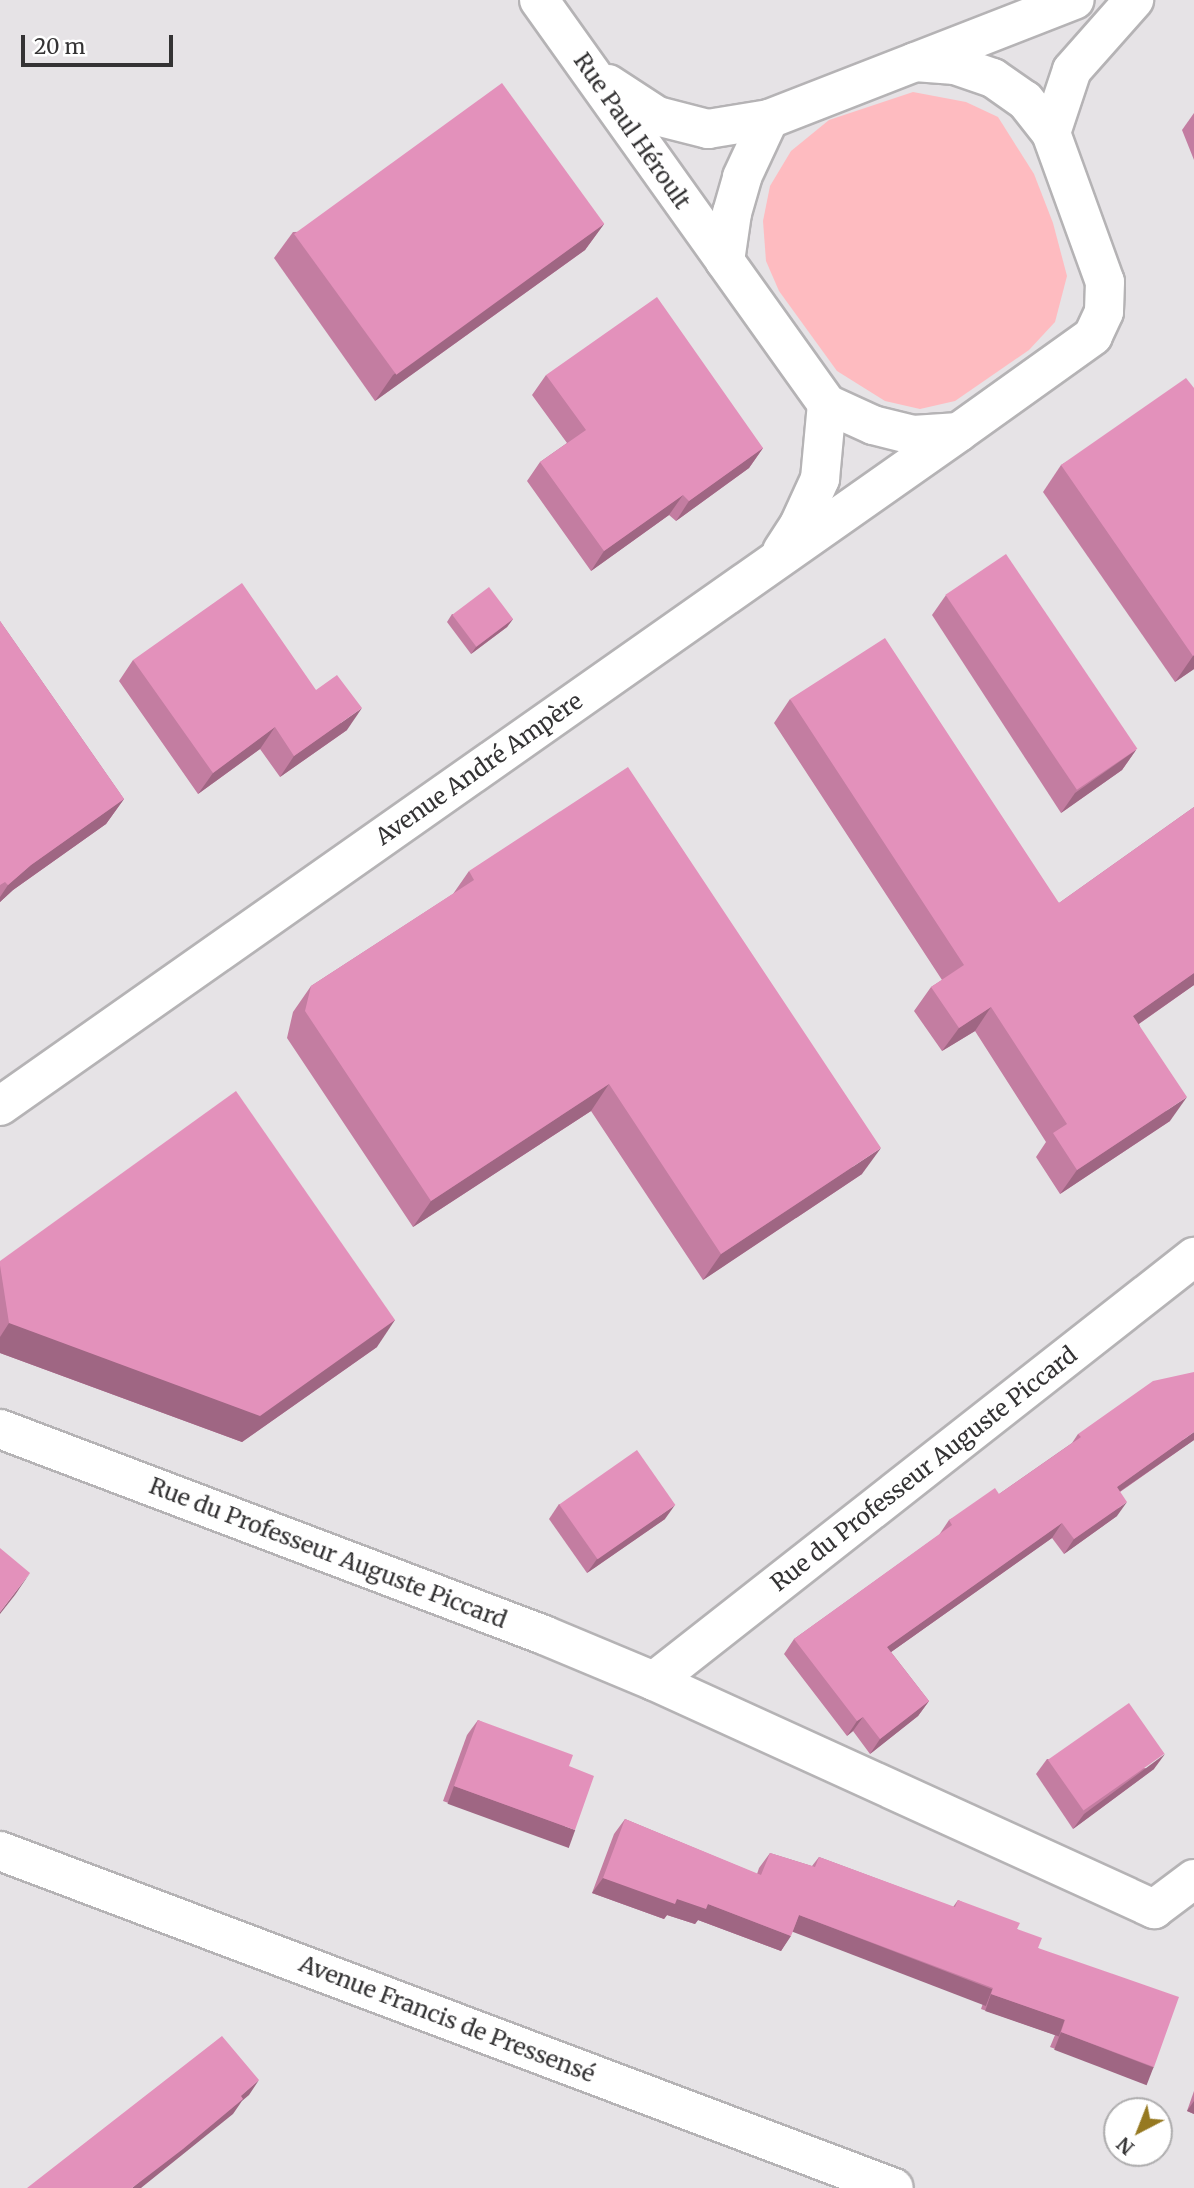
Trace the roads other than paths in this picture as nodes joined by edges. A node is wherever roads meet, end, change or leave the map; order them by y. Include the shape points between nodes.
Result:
1 (539, 0) edge
2 (1075, 0) edge
3 (1134, 0) edge
4 (915, 62) junction
5 (592, 73) junction
6 (769, 119) junction
7 (1051, 133) junction
8 (725, 261) junction
9 (827, 404) junction
10 (959, 432) junction
11 (773, 565) junction
12 (0, 1106) edge
13 (1194, 1257) edge
14 (0, 1429) edge
15 (654, 1681) junction
16 (0, 1851) edge
17 (1194, 1879) edge
18 (894, 2188) edge

1 - 5 street, Rue Paul Héroult
2 - 4 street
3 - 7 street via 1072,70
4 - 6 street
4 - 7 street, Avenue André Ampère via 955,65 993,78 1025,100
5 - 6 street via 657,116 708,129
5 - 8 street, Rue Paul Héroult
6 - 8 street via 743,177
7 - 10 street, Avenue André Ampère via 1105,282 1104,312 1093,336
8 - 9 street, Rue Paul Héroult
9 - 10 street via 873,425 913,435
9 - 11 street via 821,479
10 - 11 street, Avenue André Ampère
11 - 12 street, Avenue André Ampère
13 - 15 street, Rue du Professeur Auguste Piccard
14 - 15 street, Rue du Professeur Auguste Piccard
15 - 17 street, Rue du Professeur Auguste Piccard via 1154,1909
16 - 18 street, Avenue Francis de Pressensé

